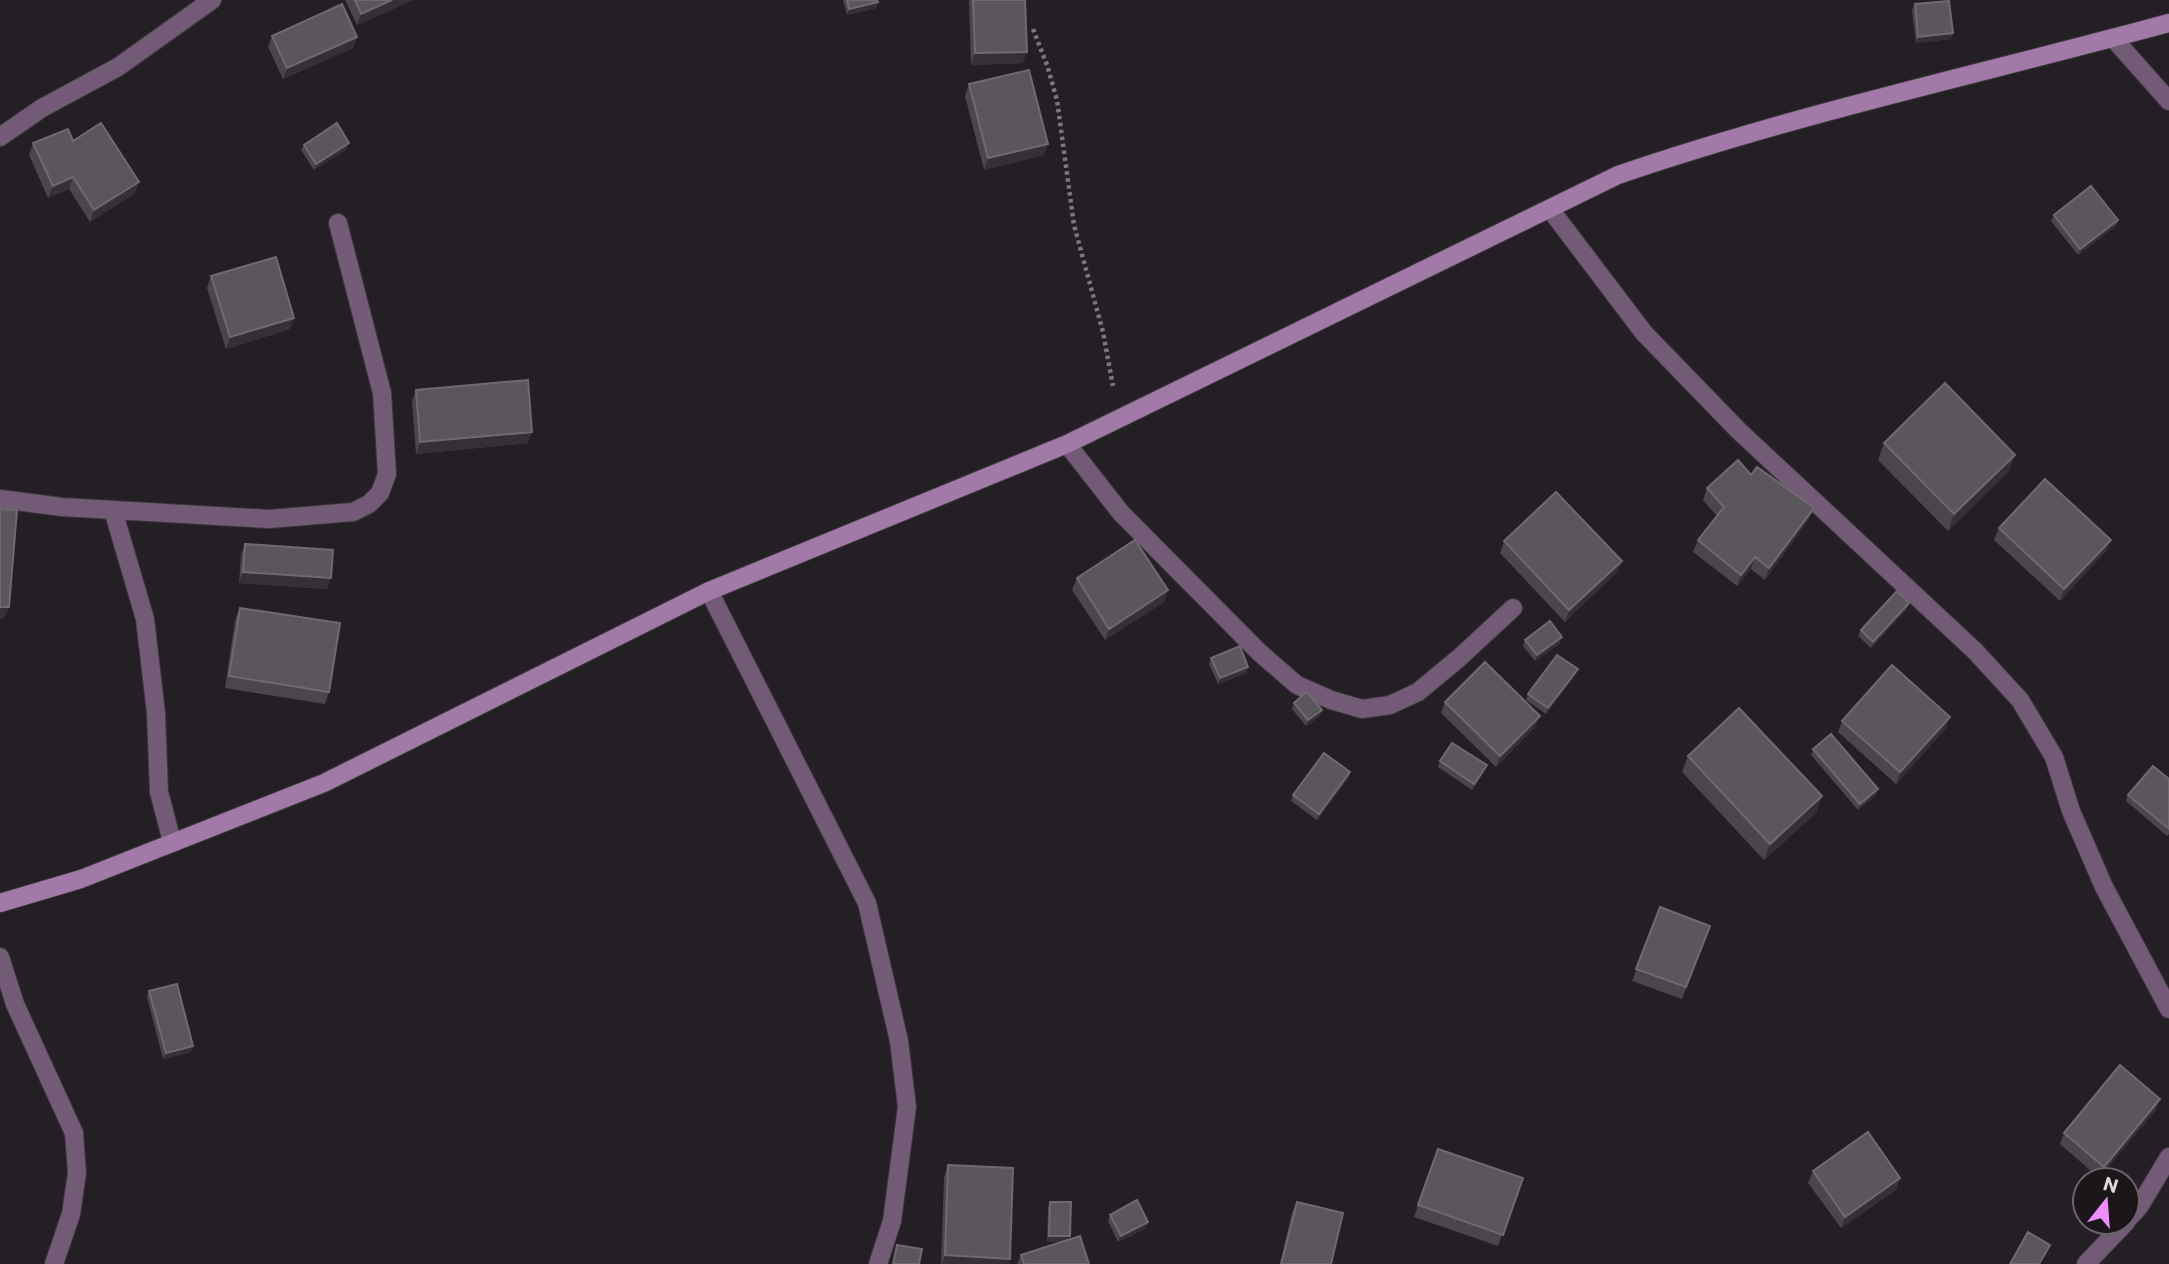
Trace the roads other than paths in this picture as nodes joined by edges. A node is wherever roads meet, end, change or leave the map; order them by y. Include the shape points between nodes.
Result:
1 (212, 0) edge
2 (2169, 23) edge
3 (2113, 38) junction
4 (2169, 102) edge
5 (0, 137) edge
6 (1550, 209) junction
7 (338, 223) dead end
8 (1068, 444) junction
9 (0, 499) edge
10 (113, 510) junction
11 (709, 591) junction
12 (1513, 608) dead end
13 (172, 842) junction
14 (0, 903) edge
15 (0, 957) edge
16 (2169, 1009) edge
17 (2169, 1157) edge
18 (2141, 1204) edge
19 (2112, 1236) edge
20 (54, 1264) edge
21 (878, 1264) edge
22 (2086, 1264) edge

1 - 5 street via 118,67 42,108
2 - 3 street
3 - 4 street
3 - 6 street via 1702,146 1618,175
6 - 8 street
6 - 16 street via 1654,343 1739,431 1975,652 2020,700 2054,757 2071,811 2104,887
7 - 10 street via 382,394 387,474 380,493 353,512 269,519
8 - 11 street
8 - 12 street via 1121,513 1230,624 1297,685 1331,700 1362,709 1390,705 1418,692
9 - 10 street
10 - 13 street via 145,619 159,792
11 - 13 street via 324,783
11 - 21 street via 867,903 899,1041 907,1107 892,1221
13 - 14 street via 81,879
15 - 20 street via 15,1004 74,1133 77,1173 71,1214
17 - 18 street
19 - 22 street

